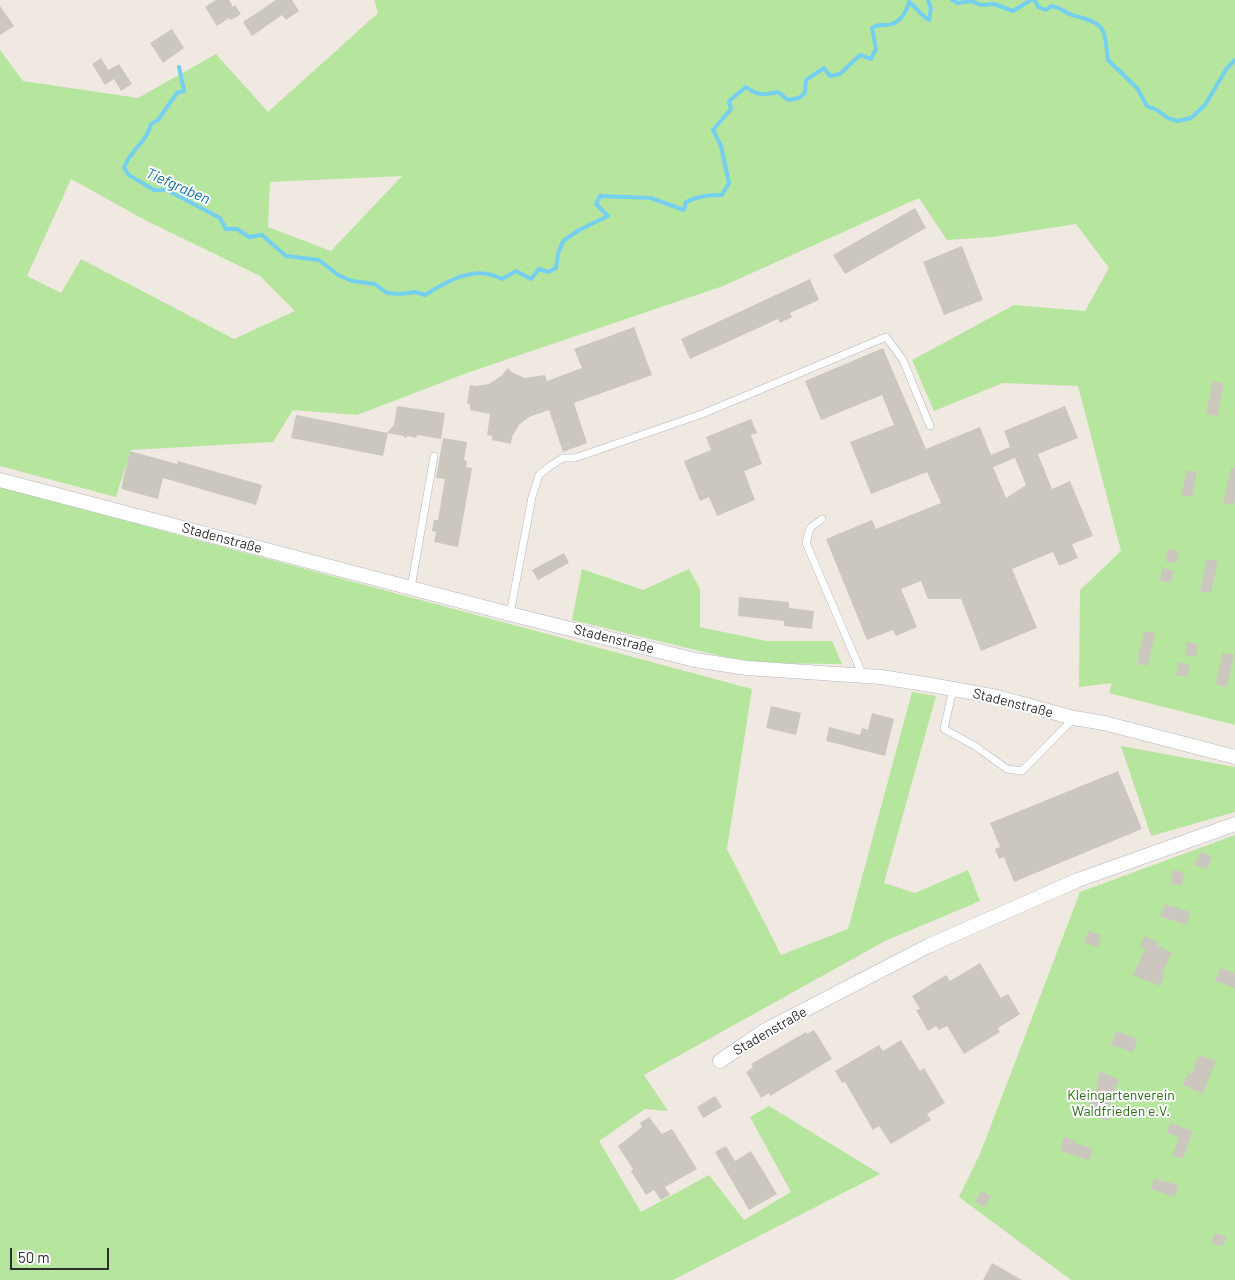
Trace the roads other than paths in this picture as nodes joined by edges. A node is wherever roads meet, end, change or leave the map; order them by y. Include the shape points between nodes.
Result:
1 (930, 426) dead end
2 (434, 456) dead end
3 (0, 480) edge
4 (822, 519) dead end
5 (410, 588) junction
6 (510, 614) junction
7 (863, 676) junction
8 (953, 689) junction
9 (1074, 718) junction
10 (1235, 757) edge
11 (1235, 824) edge
12 (720, 1061) dead end

1 - 6 lane via 903,360 886,337 702,414 575,458 563,458 538,475
2 - 5 lane
3 - 5 street, Stadenstraße
4 - 7 lane via 810,528 806,543
5 - 6 street, Stadenstraße
6 - 7 street, Stadenstraße via 694,660 747,668
7 - 8 street, Stadenstraße
8 - 9 street, Stadenstraße
8 - 9 lane via 944,729 1007,769 1022,771
9 - 10 street, Stadenstraße
11 - 12 street, Stadenstraße via 1078,880 928,946 764,1031

